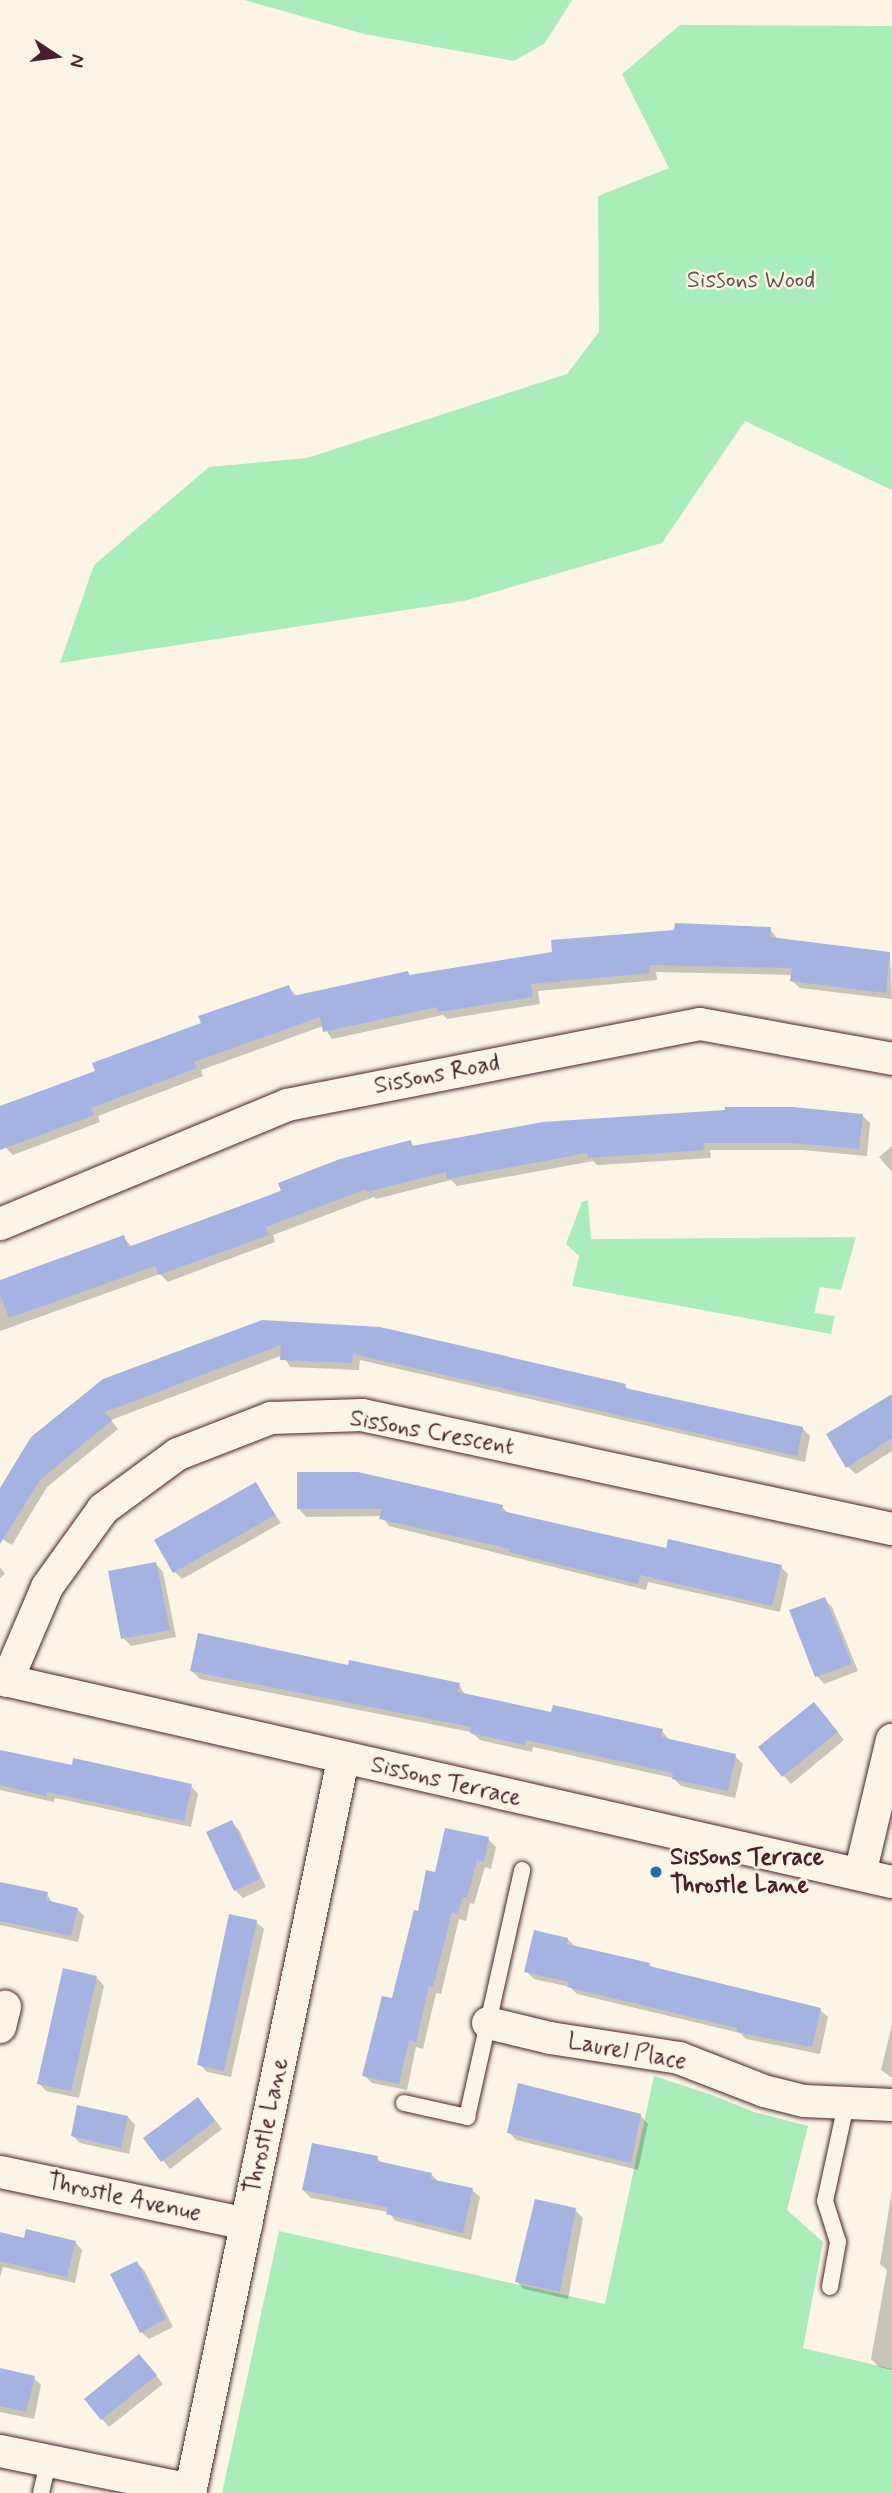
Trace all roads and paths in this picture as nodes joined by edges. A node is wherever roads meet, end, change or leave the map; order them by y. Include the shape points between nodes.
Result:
1 (892, 1059) edge
2 (0, 1224) edge
3 (892, 1529) edge
4 (4, 1680) edge
5 (892, 1740) edge
6 (343, 1759) junction
7 (522, 1870) dead end
8 (860, 1874) junction
9 (892, 1882) edge
10 (488, 2023) junction
11 (404, 2103) dead end
12 (846, 2105) junction
13 (892, 2105) edge
14 (0, 2172) edge
15 (247, 2224) junction
16 (830, 2287) dead end
17 (0, 2451) edge
18 (48, 2462) junction
19 (190, 2492) edge
20 (41, 2493) edge

1 - 2 street, Sissons Road via 700,1024 287,1105
3 - 4 street, Sissons Crescent via 362,1415 271,1418 178,1454 103,1509 47,1587
4 - 6 street, Sissons Terrace
5 - 8 street
6 - 8 street, Sissons Terrace
6 - 15 street, Throstle Lane
7 - 10 lane
8 - 9 street, Sissons Terrace
10 - 11 lane via 467,2116
10 - 12 street, Laurel Place via 679,2058 764,2091
12 - 13 street, Laurel Place
12 - 16 lane via 825,2201 838,2242
14 - 15 street, Throstle Avenue
15 - 19 street, Throstle Lane
17 - 18 street
18 - 19 street
18 - 20 lane

